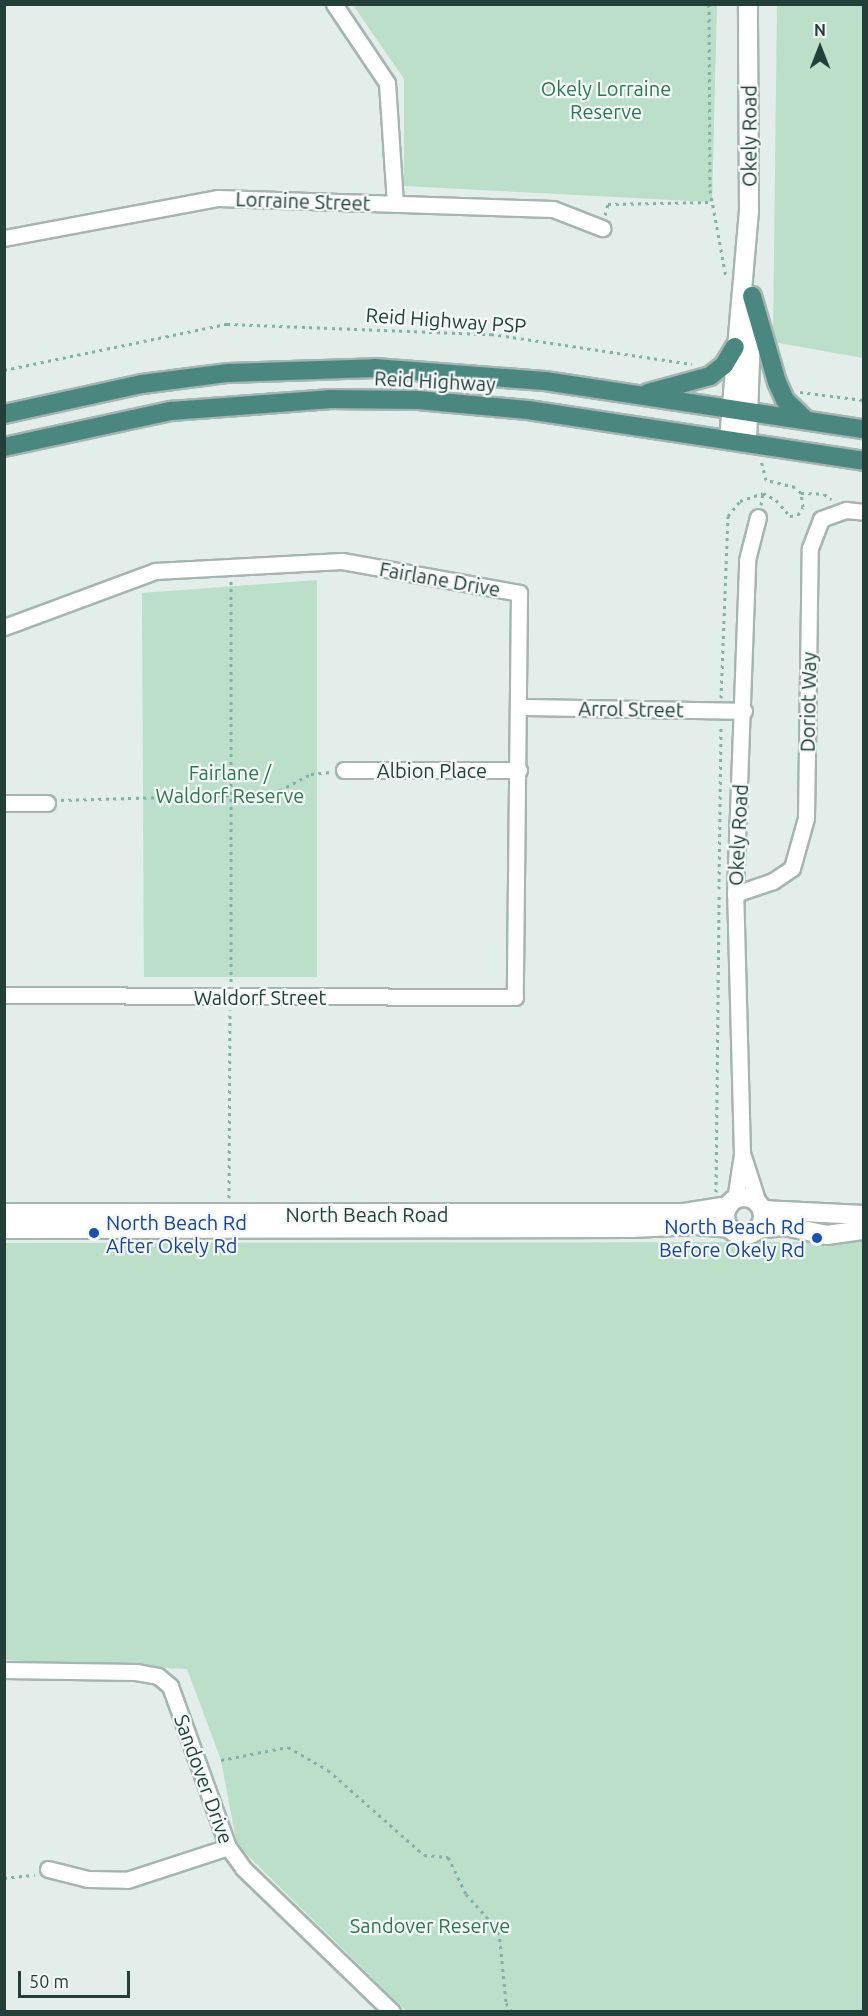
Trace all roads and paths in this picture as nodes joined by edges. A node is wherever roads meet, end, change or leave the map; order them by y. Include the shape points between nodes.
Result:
1 (334, 4) edge
2 (709, 4) edge
3 (748, 4) edge
4 (712, 202) junction
5 (396, 204) junction
6 (602, 228) joint
7 (4, 238) edge
8 (747, 267) junction
9 (726, 279) dead end
10 (752, 296) junction
11 (735, 347) junction
12 (4, 370) edge
13 (710, 376) junction
14 (777, 382) junction
15 (641, 394) junction
16 (864, 400) edge
17 (740, 409) junction
18 (4, 414) edge
19 (805, 419) junction
20 (864, 429) edge
21 (747, 442) junction
22 (4, 447) edge
23 (864, 461) edge
24 (801, 493) junction
25 (764, 494) junction
26 (846, 510) junction
27 (864, 512) edge
28 (758, 517) joint
29 (231, 567) junction
30 (4, 627) edge
31 (519, 707) junction
32 (720, 710) junction
33 (744, 711) junction
34 (344, 770) joint
35 (519, 770) junction
36 (228, 795) junction
37 (4, 803) edge
38 (47, 803) joint
39 (735, 894) junction
40 (4, 995) edge
41 (230, 997) junction
42 (515, 997) joint
43 (742, 1154) junction
44 (726, 1200) junction
45 (229, 1206) dead end
46 (760, 1207) junction
47 (4, 1213) edge
48 (864, 1215) edge
49 (728, 1228) junction
50 (4, 1229) edge
51 (758, 1229) junction
52 (864, 1230) edge
53 (4, 1670) edge
54 (221, 1760) dead end
55 (228, 1847) junction
56 (48, 1869) joint
57 (4, 1878) edge
58 (384, 2009) edge
59 (512, 2012) edge

1 - 5 street via 387,83
2 - 4 path
3 - 8 main road, Okely Road
4 - 6 path via 608,204
4 - 9 path
5 - 6 street, Lorraine Street via 553,209
5 - 7 street, Lorraine Street via 218,198
8 - 10 main road, Okely Road
8 - 11 main road, Okely Road
10 - 14 highway
10 - 17 main road, Okely Road
11 - 13 highway via 724,365
11 - 17 main road, Okely Road
12 - 13 path, Reid Highway PSP via 226,324 491,334 693,364 704,362
13 - 15 highway
14 - 16 path via 789,377 800,392
14 - 19 highway via 785,400
15 - 17 highway, Reid Highway
15 - 18 highway, Reid Highway via 462,372 319,368 142,384
17 - 19 highway, Reid Highway
17 - 21 main road, Okely Road
19 - 20 highway, Reid Highway
21 - 22 highway, Reid Highway via 490,405 329,399 171,411
21 - 23 highway, Reid Highway
21 - 24 path via 766,480 789,483
24 - 25 path via 803,507 798,515 790,516 776,500
24 - 26 path via 824,494
25 - 28 path
25 - 32 path via 740,501 728,516
26 - 27 street
26 - 39 street, Doriot Way via 821,519 810,548 806,818 792,868 773,881
28 - 33 street, Okely Road via 747,560
29 - 30 street, Fairlane Drive via 155,571
29 - 31 street, Fairlane Drive via 342,561 519,593
29 - 36 path
31 - 32 street, Arrol Street
31 - 35 street, Fairlane Drive
32 - 33 street, Arrol Street
32 - 44 path via 719,1128
33 - 39 street, Okely Road
34 - 35 street, Albion Place
34 - 36 path via 310,774 273,794
35 - 42 street, Fairlane Drive
36 - 38 path
36 - 41 path
37 - 38 street
39 - 43 street, Okely Road
40 - 41 street, Waldorf Street
41 - 42 street, Waldorf Street
41 - 45 path
43 - 44 street, Okely Road
43 - 46 street, Okely Road
44 - 46 main road via 747,1198
44 - 47 main road, North Beach Road via 684,1214
44 - 49 main road via 724,1217
46 - 48 main road
46 - 51 main road
49 - 50 main road, North Beach Road via 696,1225
49 - 51 main road via 743,1236
51 - 52 main road via 784,1226 827,1234
53 - 55 street, Sandover Drive via 158,1676 170,1686
54 - 59 path via 288,1747 328,1770 424,1855 448,1857 466,1894 499,1931 506,2003
55 - 56 street via 127,1880 87,1879
55 - 58 street, Sandover Drive via 243,1868
56 - 57 path via 31,1878

